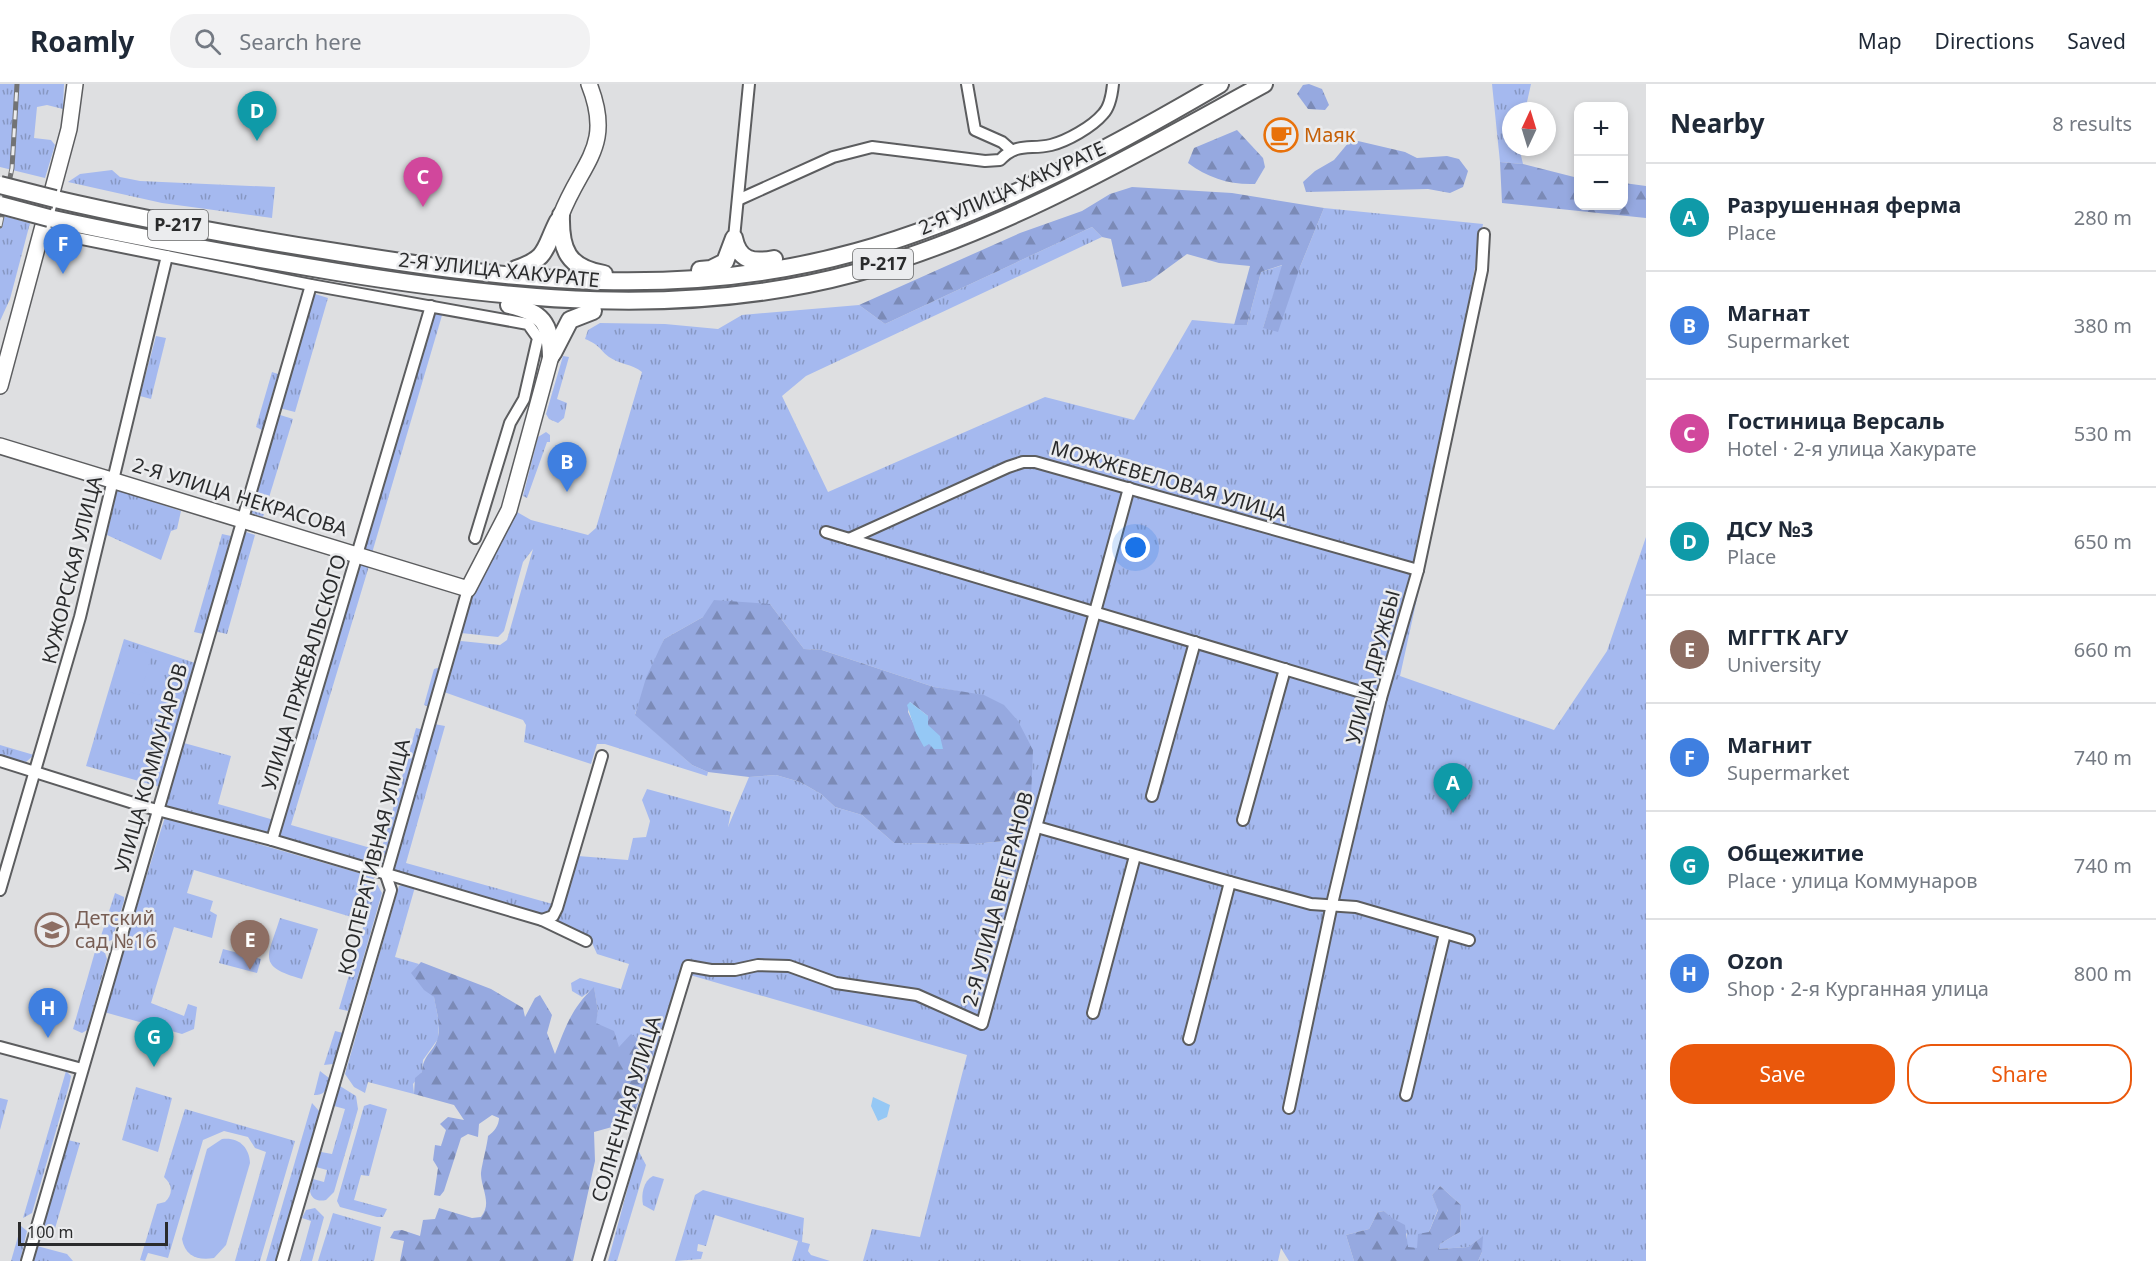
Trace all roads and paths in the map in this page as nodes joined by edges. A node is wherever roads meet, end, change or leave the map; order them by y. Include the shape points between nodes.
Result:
1 (75, 84) edge
2 (589, 84) edge
3 (748, 84) edge
4 (967, 84) edge
5 (1113, 84) edge
6 (1220, 84) edge
7 (1264, 84) edge
8 (1010, 150) junction
9 (0, 185) edge
10 (1023, 189) junction
11 (740, 199) junction
12 (0, 205) edge
13 (563, 210) junction
14 (46, 225) junction
15 (1484, 234) dead end
16 (734, 238) junction
17 (167, 256) junction
18 (758, 262) junction
19 (435, 267) junction
20 (516, 269) junction
21 (711, 269) junction
22 (608, 277) junction
23 (311, 285) junction
24 (432, 287) junction
25 (512, 305) junction
26 (431, 306) junction
27 (603, 308) junction
28 (551, 356) junction
29 (0, 386) edge
30 (0, 446) edge
31 (114, 481) junction
32 (1129, 488) junction
33 (241, 520) junction
34 (826, 532) dead end
35 (475, 538) dead end
36 (849, 539) junction
37 (358, 554) junction
38 (1418, 570) junction
39 (468, 589) junction
40 (1096, 613) junction
41 (1195, 642) junction
42 (1285, 669) junction
43 (1381, 698) junction
44 (602, 756) dead end
45 (0, 761) edge
46 (36, 772) junction
47 (1152, 796) dead end
48 (157, 810) junction
49 (1243, 820) dead end
50 (1037, 827) junction
51 (272, 840) junction
52 (1135, 856) junction
53 (387, 875) junction
54 (1230, 882) junction
55 (0, 890) edge
56 (1332, 904) junction
57 (542, 920) junction
58 (1445, 933) junction
59 (1469, 940) dead end
60 (586, 941) dead end
61 (688, 966) joint
62 (1093, 1013) dead end
63 (1189, 1039) dead end
64 (0, 1047) edge
65 (82, 1069) junction
66 (1406, 1095) dead end
67 (1289, 1108) dead end
68 (27, 1261) edge
69 (282, 1261) edge
70 (598, 1261) edge

1 - 14 main road via 69,129
2 - 13 main road via 598,115 598,141
3 - 11 street
4 - 8 street via 975,130
5 - 8 street via 1103,114 1080,131 1053,145
6 - 10 main road, 2-Я УЛИЦА ХАКУРАТЕ / Р-217
7 - 27 main road, 2-Я УЛИЦА ХАКУРАТЕ / Р-217 via 1042,202 931,249 789,288
8 - 11 street via 1000,160 985,161 891,148 852,150
9 - 19 main road, 2-Я УЛИЦА ХАКУРАТЕ / Р-217, bridge via 174,225
10 - 18 main road via 845,245
10 - 22 main road, 2-Я УЛИЦА ХАКУРАТЕ / Р-217 via 911,234 804,264 717,278
11 - 16 street
12 - 14 main road, bridge
13 - 20 main road via 547,250 540,258
13 - 22 main road via 562,243 571,259 581,269
14 - 17 street, 2-Я УЛИЦА ХАКУРАТЕ
14 - 24 main road, 2-Я УЛИЦА ХАКУРАТЕ / Р-217
14 - 29 main road
15 - 38 street, УЛИЦА ДРУЖБЫ via 1482,270
16 - 18 main road via 739,253
16 - 21 main road via 725,262
17 - 23 street, 2-Я УЛИЦА ХАКУРАТЕ
17 - 31 street, КУЖОРСКАЯ УЛИЦА
18 - 21 main road
19 - 20 main road via 478,265
19 - 22 main road, 2-Я УЛИЦА ХАКУРАТЕ / Р-217 via 516,278
20 - 22 main road
21 - 22 main road
23 - 26 street, 2-Я УЛИЦА ХАКУРАТЕ
23 - 33 street, УЛИЦА КОММУНАРОВ
24 - 25 main road
24 - 27 main road, 2-Я УЛИЦА ХАКУРАТЕ / Р-217
25 - 27 main road
25 - 28 main road via 532,310 545,324
26 - 35 street, 2-Я УЛИЦА ХАКУРАТЕ via 528,324 538,338 524,399 510,423
26 - 37 street, УЛИЦА ПРЖЕВАЛЬСКОГО
27 - 28 main road via 570,320
28 - 39 main road, КООПЕРАТИВНАЯ УЛИЦА via 509,510
30 - 31 main road, 2-Я УЛИЦА НЕКРАСОВА
31 - 33 main road, 2-Я УЛИЦА НЕКРАСОВА
31 - 46 street, КУЖОРСКАЯ УЛИЦА
32 - 36 street, МОЖЖЕВЕЛОВАЯ УЛИЦА via 1023,462
32 - 38 street, МОЖЖЕВЕЛОВАЯ УЛИЦА
32 - 40 street, 2-Я УЛИЦА ВЕТЕРАНОВ
33 - 37 main road, 2-Я УЛИЦА НЕКРАСОВА
33 - 48 street, УЛИЦА КОММУНАРОВ
34 - 36 street
36 - 40 street
37 - 39 main road, 2-Я УЛИЦА НЕКРАСОВА
37 - 51 street, УЛИЦА ПРЖЕВАЛЬСКОГО
38 - 43 street, УЛИЦА ДРУЖБЫ
39 - 53 street, КООПЕРАТИВНАЯ УЛИЦА
40 - 41 street
40 - 50 street, 2-Я УЛИЦА ВЕТЕРАНОВ
41 - 42 street
41 - 47 street
42 - 43 street
42 - 49 street
43 - 56 street, УЛИЦА ДРУЖБЫ
44 - 57 street via 557,908 553,916
45 - 46 street
46 - 48 street
46 - 55 street, КУЖОРСКАЯ УЛИЦА
48 - 51 street
48 - 65 street, УЛИЦА КОММУНАРОВ
50 - 52 street
50 - 61 street, 2-Я УЛИЦА ВЕТЕРАНОВ via 982,1024 917,995 836,983 789,966 711,970
51 - 53 street
52 - 54 street
52 - 62 street
53 - 57 street
53 - 69 street, КООПЕРАТИВНАЯ УЛИЦА via 391,890
54 - 56 street via 1311,904
54 - 63 street
56 - 58 street via 1356,907
56 - 67 street, УЛИЦА ДРУЖБЫ
57 - 60 street
58 - 59 street
58 - 66 street
61 - 70 street, СОЛНЕЧНАЯ УЛИЦА
64 - 65 street
65 - 68 street, УЛИЦА КОММУНАРОВ

